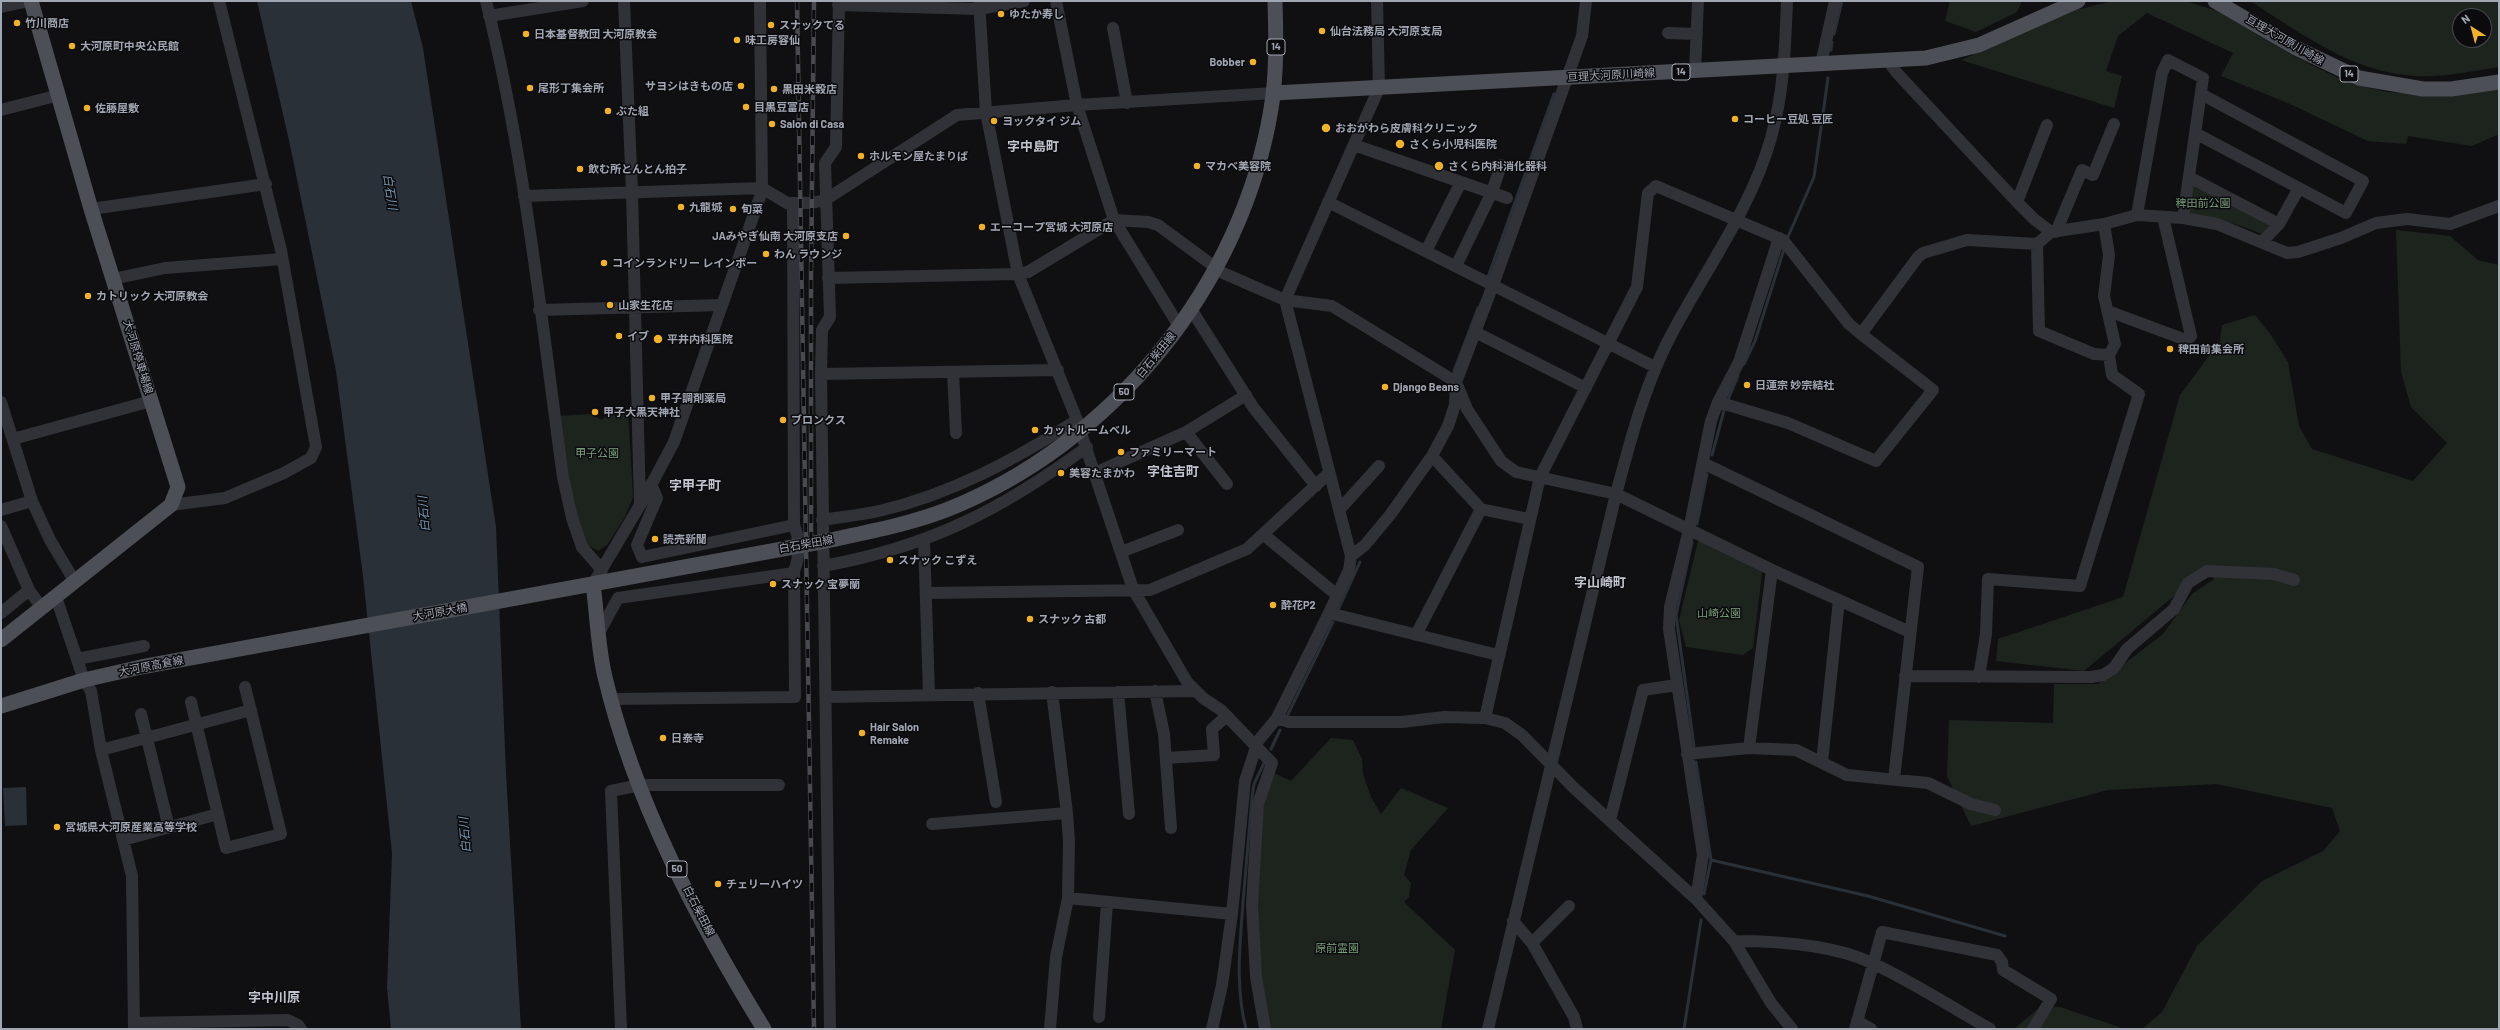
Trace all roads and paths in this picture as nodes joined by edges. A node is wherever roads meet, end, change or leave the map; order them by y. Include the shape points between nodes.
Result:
1 (30, 1) edge
2 (219, 1) edge
3 (486, 1) edge
4 (583, 1) edge
5 (624, 1) edge
6 (760, 1) edge
7 (1024, 1) edge
8 (1056, 1) edge
9 (1275, 1) edge
10 (1377, 1) edge
11 (1586, 1) edge
12 (1698, 1) edge
13 (1787, 1) edge
14 (1835, 1) edge
15 (2078, 1) edge
16 (2215, 1) edge
17 (839, 3) edge
18 (979, 5) edge
19 (1, 7) edge
20 (490, 16) junction
21 (1113, 28) dead end
22 (1668, 33) dead end
23 (1696, 34) junction
24 (1888, 61) junction
25 (1822, 64) junction
26 (1784, 66) junction
27 (1695, 72) junction
28 (1566, 78) junction
29 (2499, 82) edge
30 (1379, 88) junction
31 (1274, 93) junction
32 (2201, 94) junction
33 (59, 95) junction
34 (1127, 103) junction
35 (1077, 105) junction
36 (1, 110) edge
37 (986, 112) junction
38 (2114, 124) dead end
39 (2047, 125) dead end
40 (2195, 133) junction
41 (1354, 145) junction
42 (1501, 165) dead end
43 (2189, 177) junction
44 (1461, 182) junction
45 (266, 184) junction
46 (762, 188) junction
47 (2299, 188) junction
48 (632, 192) junction
49 (1492, 192) junction
50 (524, 196) junction
51 (1507, 198) dead end
52 (825, 200) junction
53 (1328, 202) junction
54 (2017, 202) junction
55 (793, 203) junction
56 (2499, 206) edge
57 (92, 209) junction
58 (2137, 215) junction
59 (2163, 217) junction
60 (2183, 218) junction
61 (1114, 220) junction
62 (1735, 220) junction
63 (2104, 224) junction
64 (2279, 224) junction
65 (2053, 232) junction
66 (1784, 242) junction
67 (2262, 242) junction
68 (2037, 244) junction
69 (1426, 251) junction
70 (282, 259) junction
71 (1456, 266) junction
72 (1215, 269) junction
73 (1018, 274) junction
74 (828, 278) junction
75 (114, 279) junction
76 (1493, 285) junction
77 (1285, 300) junction
78 (722, 305) junction
79 (635, 307) junction
80 (1191, 308) junction
81 (539, 310) junction
82 (2108, 311) junction
83 (1179, 326) junction
84 (1475, 332) junction
85 (1861, 334) junction
86 (1608, 344) junction
87 (2109, 356) junction
88 (1655, 367) junction
89 (1058, 370) junction
90 (953, 372) junction
91 (821, 374) junction
92 (1456, 382) junction
93 (1586, 388) junction
94 (1246, 395) junction
95 (151, 401) junction
96 (1, 402) edge
97 (1723, 403) junction
98 (1079, 425) junction
99 (1186, 432) junction
100 (956, 433) dead end
101 (13, 439) junction
102 (1086, 446) junction
103 (1432, 456) junction
104 (1703, 463) junction
105 (1379, 466) dead end
106 (1095, 473) junction
107 (1329, 473) junction
108 (1540, 477) junction
109 (651, 484) junction
110 (1228, 484) dead end
111 (1316, 486) junction
112 (1616, 494) junction
113 (32, 501) junction
114 (171, 504) junction
115 (640, 505) junction
116 (1340, 508) junction
117 (1481, 509) junction
118 (1, 510) edge
119 (1529, 519) junction
120 (822, 520) junction
121 (1, 524) edge
122 (794, 525) junction
123 (1178, 530) dead end
124 (1689, 530) junction
125 (1264, 535) junction
126 (924, 540) junction
127 (1121, 552) junction
128 (1351, 556) junction
129 (823, 566) junction
130 (602, 570) junction
131 (1772, 570) junction
132 (794, 573) junction
133 (2294, 580) dead end
134 (75, 582) junction
135 (593, 584) junction
136 (1133, 589) junction
137 (29, 590) junction
138 (926, 593) junction
139 (1337, 595) junction
140 (56, 597) junction
141 (1839, 600) junction
142 (42, 608) junction
143 (1, 613) edge
144 (1329, 614) junction
145 (600, 631) junction
146 (1910, 632) junction
147 (1416, 635) junction
148 (303, 637) joint
149 (1, 640) edge
150 (144, 646) dead end
151 (1498, 655) junction
152 (77, 659) junction
153 (1905, 676) junction
154 (1979, 677) junction
155 (84, 680) junction
156 (1677, 685) junction
157 (245, 687) dead end
158 (1155, 691) junction
159 (1194, 691) junction
160 (1052, 692) junction
161 (1118, 692) junction
162 (978, 693) junction
163 (929, 694) junction
164 (826, 697) junction
165 (611, 699) junction
166 (191, 702) dead end
167 (1, 706) edge
168 (251, 710) junction
169 (141, 714) dead end
170 (1228, 716) junction
171 (1277, 718) junction
172 (1485, 718) junction
173 (196, 724) junction
174 (146, 738) junction
175 (1257, 746) junction
176 (1749, 748) junction
177 (101, 750) junction
178 (1687, 754) junction
179 (1166, 758) junction
180 (1822, 762) junction
181 (1552, 764) junction
182 (1894, 779) junction
183 (779, 785) dead end
184 (640, 786) junction
185 (996, 802) dead end
186 (1995, 810) dead end
187 (1067, 813) junction
188 (218, 814) junction
189 (1129, 814) dead end
190 (1610, 820) junction
191 (932, 824) dead end
192 (169, 828) junction
193 (1171, 828) dead end
194 (123, 840) junction
195 (1068, 898) junction
196 (1696, 899) junction
197 (1107, 902) junction
198 (1569, 906) dead end
199 (1232, 914) junction
200 (1513, 921) junction
201 (1734, 941) junction
202 (1532, 943) junction
203 (1872, 963) junction
204 (1099, 1017) dead end
205 (1856, 1025) edge
206 (134, 1026) edge
207 (301, 1029) edge
208 (621, 1029) edge
209 (764, 1029) edge
210 (830, 1029) edge
211 (1050, 1029) edge
212 (1212, 1029) edge
213 (1265, 1029) edge
214 (1488, 1029) edge
215 (1577, 1029) edge
216 (1792, 1029) edge
217 (1871, 1029) edge
218 (1990, 1029) edge
219 (2033, 1029) edge

1 - 19 street
1 - 33 main road, 大河原停車場線
2 - 45 street
3 - 20 street
4 - 20 street
5 - 48 street
6 - 46 street
7 - 18 street
8 - 35 street
9 - 31 main road, 14
10 - 30 street
11 - 28 street via 1582,36
12 - 23 street
13 - 26 street
14 - 25 street
15 - 24 main road, 亘理大河原川崎線 / 14 via 1979,45 1926,58
16 - 29 main road, 亘理大河原川崎線 / 14 via 2296,48 2359,78 2423,89 2451,89
17 - 18 street
17 - 52 street via 836,147 825,163
18 - 37 street
20 - 50 street via 508,98
21 - 34 street
22 - 23 street
23 - 27 street
24 - 25 main road, 亘理大河原川崎線 / 14
24 - 54 street
25 - 26 main road, 亘理大河原川崎線 / 14
26 - 27 main road, 亘理大河原川崎線 / 14
26 - 62 street via 1782,95 1770,140 1758,173
27 - 28 main road, 亘理大河原川崎線 / 14
28 - 30 main road, 亘理大河原川崎線 / 14
28 - 76 street
30 - 31 main road, 亘理大河原川崎線 / 14
30 - 41 street
31 - 34 street
31 - 72 main road, 白石柴田線 / 50 via 1252,185
32 - 40 street
32 - 47 street via 2364,181 2346,213
32 - 58 street via 2203,78 2168,60 2162,73
33 - 36 street
33 - 57 main road, 大河原停車場線
34 - 35 street
35 - 37 street
35 - 61 street
37 - 52 street via 958,115 950,119
37 - 73 street
38 - 65 street via 2093,175 2082,170
39 - 54 street
40 - 43 street
40 - 47 street
41 - 44 street
41 - 53 street
42 - 49 street
43 - 60 street
43 - 64 street
44 - 49 street
44 - 69 street
45 - 57 street
45 - 70 street
46 - 48 street
46 - 55 street via 787,203
46 - 78 street
47 - 64 street
48 - 50 street
48 - 79 street
49 - 51 street
49 - 71 street
50 - 81 street
52 - 55 street
52 - 74 street
53 - 69 street
53 - 77 street
54 - 65 street via 2034,220
55 - 122 street
56 - 67 street via 2450,224 2407,219 2376,223 2298,252 2287,253
57 - 75 main road, 大河原停車場線
58 - 59 street
58 - 63 street
59 - 60 street
59 - 82 street via 2190,336 2186,340
60 - 67 street via 2217,224
61 - 72 street via 1158,225
61 - 73 street via 1028,272
61 - 83 street
62 - 66 street
62 - 86 street via 1656,186 1648,194 1638,287
62 - 88 street
63 - 65 street
63 - 82 street via 2109,256 2104,296
64 - 67 street
65 - 68 street via 2040,239
66 - 85 street via 1849,324
66 - 97 street
68 - 85 street via 1967,240 1924,253 1918,257
68 - 87 street via 2039,331 2094,354
69 - 71 street
70 - 75 street via 165,268
70 - 114 street via 316,447 314,452 311,458 284,474 225,498
71 - 76 street
72 - 77 street
72 - 80 main road, 白石柴田線 / 50
73 - 74 street
73 - 89 street
74 - 91 street via 830,318 822,330
75 - 95 main road, 大河原停車場線
76 - 84 street
76 - 86 street
77 - 92 street via 1332,306
77 - 107 street
78 - 79 street
78 - 109 street via 674,442
79 - 81 street
79 - 115 street
80 - 83 main road, 白石柴田線 / 50
80 - 94 street
81 - 130 street via 569,506 582,547
82 - 87 street via 2115,344
83 - 98 main road, 白石柴田線 / 50 via 1124,393
84 - 92 street
84 - 93 street
85 - 97 street via 1933,390 1876,461 1788,423
86 - 88 street
86 - 93 street
87 - 154 street via 2112,375 2138,394 2080,586 1988,579 1986,634
88 - 112 street via 1641,403
89 - 90 street
89 - 98 street
90 - 91 street
90 - 100 street
91 - 120 street
92 - 103 street via 1455,405 1448,426
92 - 108 street via 1467,409 1501,461 1516,472
93 - 108 street
94 - 99 street
94 - 111 street
95 - 101 street
95 - 114 main road, 大河原停車場線 via 178,487
96 - 101 street
97 - 104 street via 1711,421
98 - 102 street
98 - 120 street via 953,489 878,511
98 - 135 main road, 白石柴田線 / 50 via 992,489 946,510 903,524 826,541
99 - 106 street
99 - 110 street
101 - 113 street
102 - 106 street
102 - 126 street via 1020,494 958,527
103 - 117 street
103 - 128 street via 1385,521 1365,545
104 - 124 street
104 - 146 street via 1918,567
105 - 116 street
106 - 127 street
107 - 111 street
107 - 116 street
108 - 112 street
108 - 119 street
109 - 115 street
109 - 122 street via 656,498 637,545 642,557
111 - 125 street
112 - 124 street
112 - 181 street
113 - 118 street
113 - 134 street
114 - 134 main road
115 - 130 street
116 - 128 street
117 - 119 street
117 - 147 street
119 - 151 street
120 - 129 street
121 - 137 street
122 - 132 street via 798,536 798,560
123 - 127 street
124 - 131 street
124 - 156 street via 1669,617
125 - 136 street via 1247,549 1150,590
125 - 139 street
126 - 129 street via 860,560
126 - 138 street
127 - 136 street
128 - 139 street
129 - 164 street
130 - 135 street
131 - 141 street
131 - 176 street
132 - 145 street via 618,598
132 - 165 street via 795,697
133 - 154 street via 2274,574 2206,571 2188,583 2174,610 2127,649 2114,668 2104,674 2091,677
134 - 140 main road
135 - 145 main road, 白石柴田線 / 50
135 - 148 main road, 大河原大橋
136 - 138 street via 1037,593
136 - 159 street via 1179,670
137 - 142 street
137 - 143 street
138 - 163 street
139 - 144 street
140 - 142 main road
140 - 152 street
141 - 146 street
141 - 180 street
142 - 149 main road
144 - 147 street
144 - 171 street
145 - 165 main road, 白石柴田線 / 50 via 605,676
146 - 153 street
147 - 151 street
148 - 155 main road, 大河原高倉線
150 - 152 street
151 - 172 street via 1499,661
152 - 155 street
153 - 154 street
153 - 182 street
155 - 167 main road, 大河原高倉線
155 - 177 street via 91,691
156 - 178 street
156 - 190 street via 1642,690
157 - 168 street
158 - 159 street
158 - 161 street
158 - 179 street
159 - 170 street
160 - 161 street
160 - 162 street
160 - 187 street
161 - 189 street
162 - 163 street
162 - 185 street
163 - 164 street
164 - 210 street
165 - 184 main road, 白石柴田線 / 50
166 - 173 street
168 - 173 street
168 - 188 street via 281,834 226,848
169 - 174 street
170 - 175 street
170 - 179 street via 1212,729 1214,755
171 - 172 street via 1289,722 1402,722 1444,717
171 - 175 street
172 - 181 street via 1505,723 1522,735
173 - 174 street
173 - 188 street
174 - 177 street
174 - 192 street
175 - 199 street via 1245,782
175 - 213 street via 1272,763 1258,804 1252,905 1256,977
176 - 178 street
176 - 180 street via 1796,750
177 - 194 street
178 - 196 street via 1703,855
179 - 193 street
180 - 182 street via 1847,775
181 - 190 street
181 - 200 street
182 - 186 street via 1928,783 1971,804
183 - 184 street
184 - 208 street via 611,791
184 - 209 main road, 白石柴田線 / 50 via 671,858 734,979
187 - 191 street
187 - 195 street
188 - 192 street
190 - 196 street
192 - 194 street
194 - 206 street via 132,876
195 - 197 street
195 - 211 street via 1056,957
196 - 201 street
197 - 199 street
197 - 204 street
198 - 202 street
199 - 212 street via 1222,985
200 - 202 street
200 - 214 street
201 - 203 street via 1758,941 1823,949 1848,954
201 - 216 street via 1771,1003
202 - 215 street via 1574,1018
203 - 205 street
203 - 218 street
203 - 219 street via 1882,932 1997,955 2002,962 2003,970 2051,999
205 - 217 street
206 - 207 street via 288,1020

